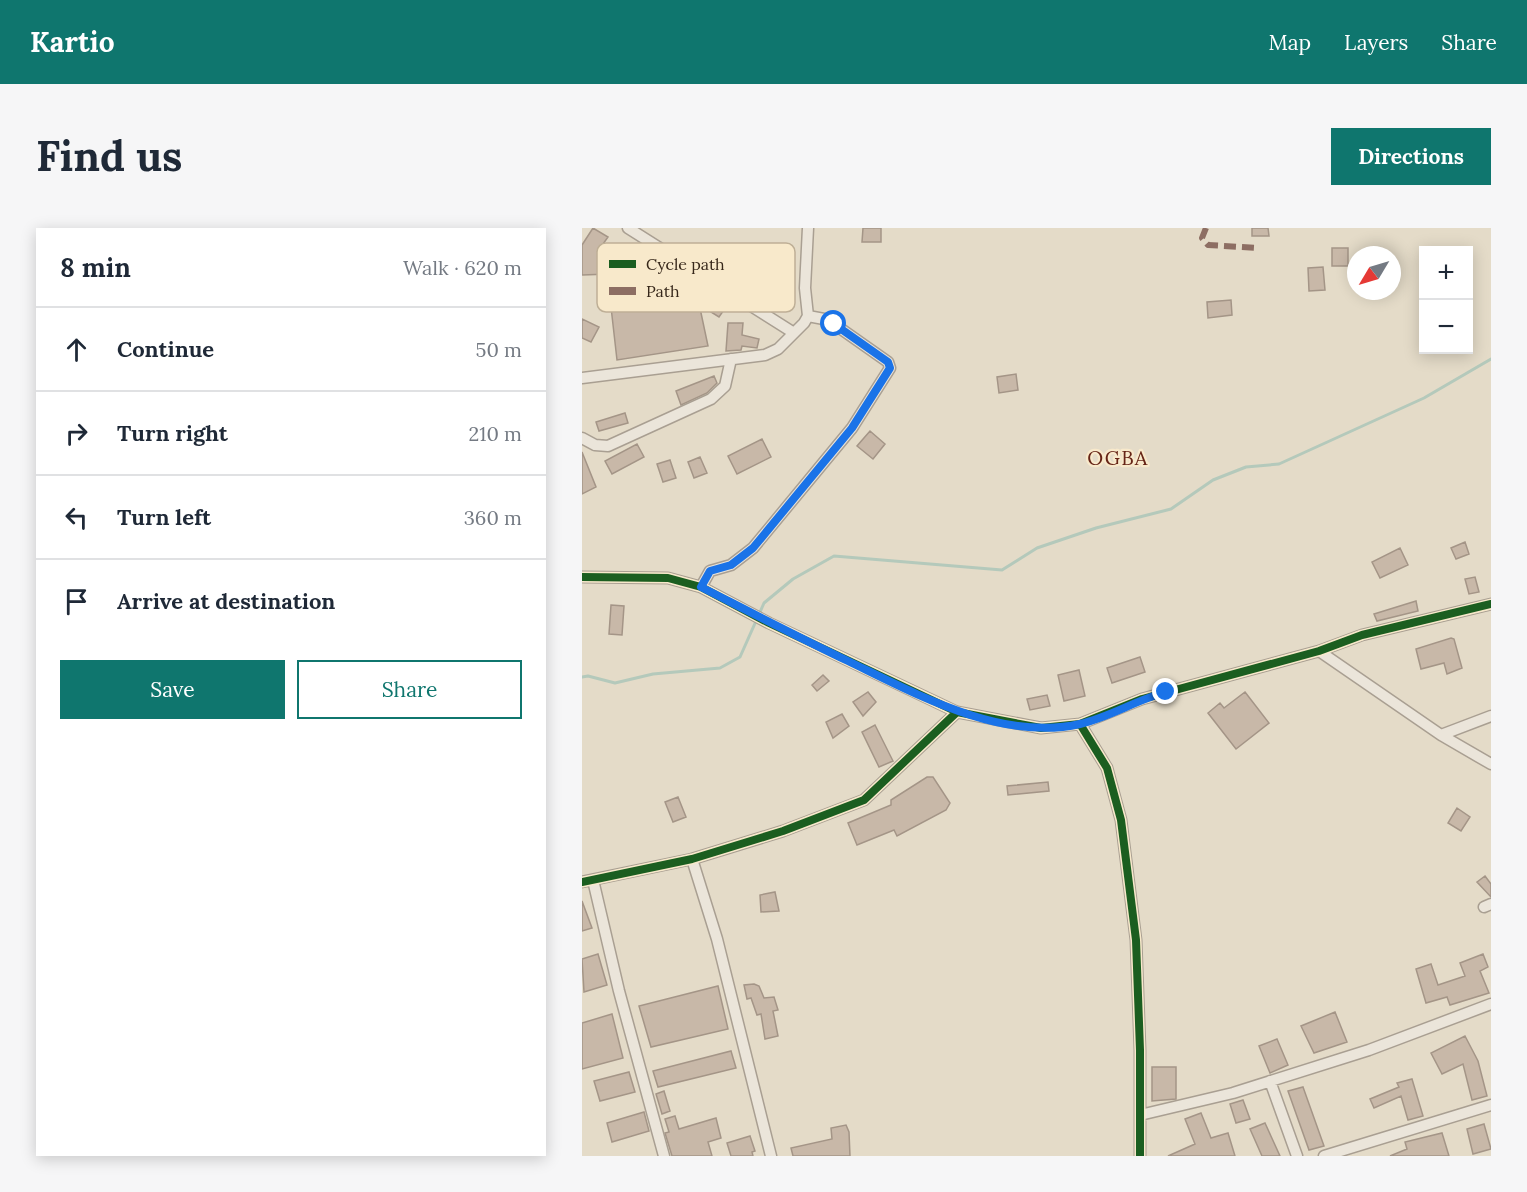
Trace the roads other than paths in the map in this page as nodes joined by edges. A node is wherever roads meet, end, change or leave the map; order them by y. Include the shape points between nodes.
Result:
1 (628, 228) edge
2 (808, 228) edge
3 (652, 243) edge
4 (761, 312) edge
5 (808, 316) junction
6 (794, 333) junction
7 (731, 359) junction
8 (582, 378) edge
9 (582, 438) edge
10 (582, 577) edge
11 (701, 587) junction
12 (1491, 604) edge
13 (1319, 651) junction
14 (957, 712) junction
15 (1491, 716) edge
16 (1080, 724) junction
17 (1441, 735) junction
18 (1491, 764) edge
19 (692, 859) junction
20 (588, 881) edge
21 (1491, 1004) edge
22 (1270, 1081) junction
23 (1491, 1105) edge
24 (1140, 1115) junction
25 (664, 1156) edge
26 (771, 1156) edge
27 (1140, 1156) edge
28 (1297, 1156) edge
29 (1324, 1156) edge

1 - 3 street
2 - 5 street
4 - 6 street
5 - 6 street
5 - 11 street via 834,324 888,362 890,368 852,428 753,548 731,565 710,571
6 - 7 street via 778,350
7 - 8 street
7 - 9 street via 725,386 711,399 608,446
10 - 11 street via 652,577
11 - 14 street
12 - 13 street via 1362,635
13 - 16 street via 1142,699
13 - 17 street
14 - 16 street via 1020,726
14 - 19 street via 864,800 783,831
15 - 17 street
16 - 24 street via 1107,768 1120,820 1136,940
17 - 18 street
19 - 20 street
19 - 26 street via 717,939
20 - 25 street
21 - 22 street via 1369,1050
22 - 24 street
22 - 28 street
23 - 29 street
24 - 27 street

